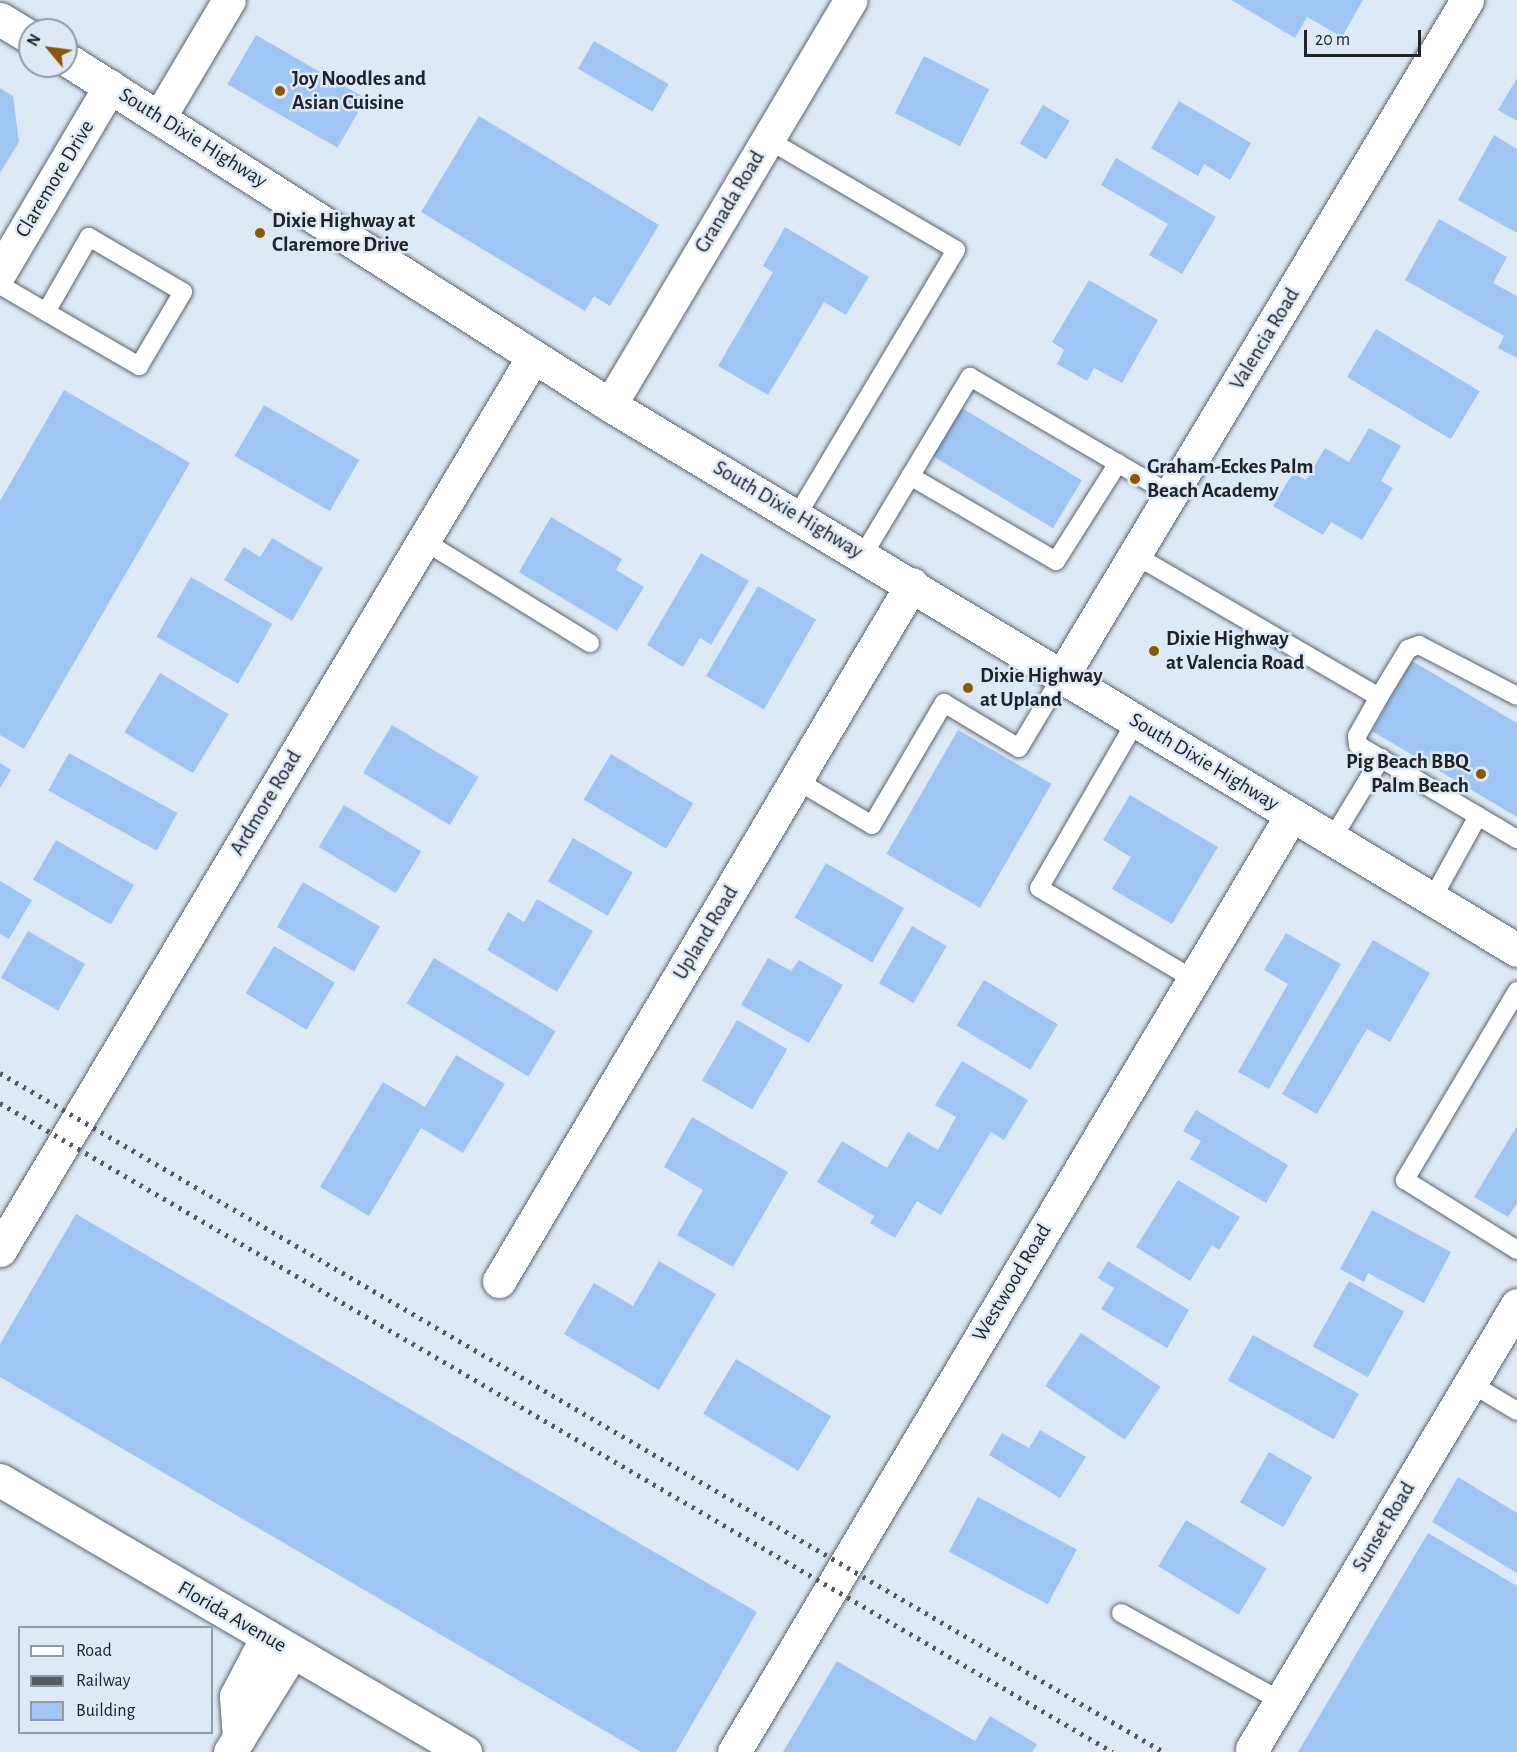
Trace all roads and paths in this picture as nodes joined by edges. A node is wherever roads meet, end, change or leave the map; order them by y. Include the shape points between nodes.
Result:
1 (229, 0) edge
2 (850, 0) edge
3 (1467, 0) edge
4 (0, 19) edge
5 (18, 30) edge
6 (78, 66) edge
7 (110, 86) junction
8 (160, 116) junction
9 (767, 139) junction
10 (0, 272) edge
11 (0, 285) edge
12 (46, 312) junction
13 (533, 357) junction
14 (610, 405) junction
15 (1118, 463) junction
16 (910, 476) junction
17 (1172, 495) junction
18 (797, 516) junction
19 (424, 541) junction
20 (863, 555) junction
21 (1136, 555) junction
22 (912, 584) junction
23 (590, 643) dead end
24 (1062, 676) junction
25 (1517, 696) edge
26 (1379, 697) junction
27 (1136, 721) junction
28 (1381, 758) junction
29 (796, 780) junction
30 (1292, 814) junction
31 (1478, 816) junction
32 (1332, 839) junction
33 (1517, 839) edge
34 (1432, 899) junction
35 (1517, 950) edge
36 (1193, 979) junction
37 (1517, 991) edge
38 (0, 1250) edge
39 (1517, 1250) edge
40 (499, 1281) dead end
41 (1517, 1305) edge
42 (1470, 1383) junction
43 (1517, 1411) edge
44 (0, 1480) edge
45 (1121, 1613) dead end
46 (279, 1644) junction
47 (1281, 1701) junction
48 (235, 1745) edge
49 (1252, 1749) dead end
50 (465, 1752) edge
51 (734, 1752) edge

1 - 8 street
2 - 9 street, Granada Road
3 - 17 street, Valencia Road
4 - 5 street
6 - 7 street, South Dixie Highway
7 - 8 street, South Dixie Highway
7 - 10 street, Claremore Drive
8 - 13 street, South Dixie Highway
9 - 14 street, Granada Road
9 - 18 lane via 956,250
11 - 12 lane
12 - 12 lane via 139,366 183,292 88,237
13 - 14 street, South Dixie Highway
13 - 19 street, Ardmore Road
14 - 18 street, South Dixie Highway
15 - 16 lane via 1056,561
15 - 16 lane via 970,377
15 - 17 lane
16 - 20 lane
17 - 21 street, Valencia Road
18 - 20 street, South Dixie Highway
19 - 23 lane
19 - 38 street, Ardmore Road
20 - 22 street, South Dixie Highway
21 - 24 street, Valencia Road
21 - 26 lane
22 - 24 street, South Dixie Highway
22 - 29 street, Upland Road
24 - 27 street, South Dixie Highway
24 - 29 lane via 1019,748 944,703 872,825
25 - 26 lane via 1419,645 1408,649
26 - 28 lane via 1357,736 1358,745
27 - 30 street, South Dixie Highway
27 - 36 lane via 1039,888
28 - 31 lane
28 - 32 lane
29 - 40 street, Upland Road
30 - 32 street, South Dixie Highway
30 - 36 street, Westwood Road
31 - 33 lane
31 - 34 lane
32 - 34 street, South Dixie Highway
34 - 35 street, South Dixie Highway
36 - 51 street, Westwood Road
37 - 39 lane via 1405,1180
41 - 42 street, Sunset Road
42 - 43 lane
42 - 47 street, Sunset Road
44 - 46 street, Florida Avenue
45 - 47 lane
46 - 48 street via 236,1696
46 - 50 street, Florida Avenue
47 - 49 street, Sunset Road

